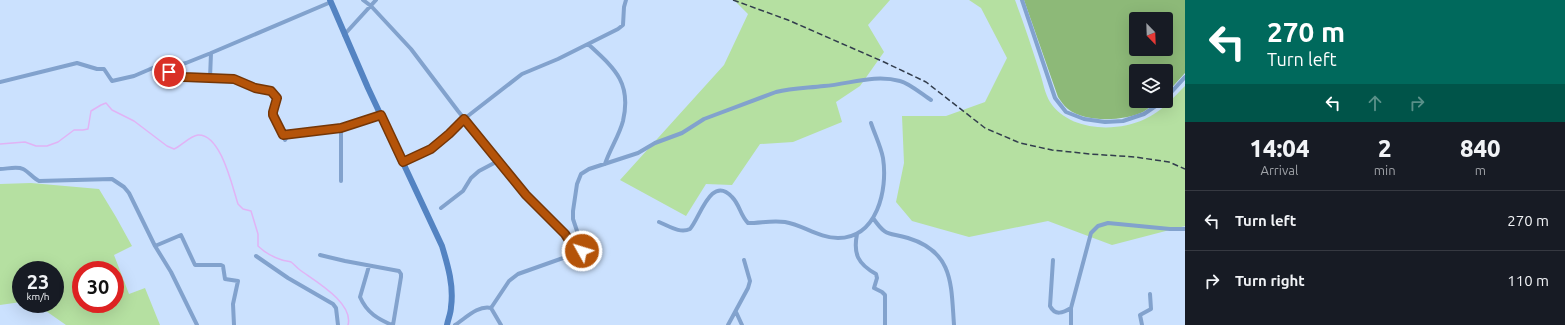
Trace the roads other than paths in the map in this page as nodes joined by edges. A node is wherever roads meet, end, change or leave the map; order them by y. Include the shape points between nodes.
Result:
1 (363, 0) edge
2 (376, 0) edge
3 (626, 0) edge
4 (1022, 0) edge
5 (330, 1) edge
6 (371, 6) junction
7 (344, 35) junction
8 (588, 44) junction
9 (211, 53) junction
10 (169, 66) junction
11 (1185, 77) edge
12 (210, 78) junction
13 (0, 82) edge
14 (1173, 90) edge
15 (931, 100) dead end
16 (1153, 108) edge
17 (381, 115) junction
18 (464, 119) junction
19 (871, 123) dead end
20 (341, 128) junction
21 (283, 135) junction
22 (288, 135) junction
23 (285, 140) junction
24 (287, 145) dead end
25 (498, 161) junction
26 (403, 162) junction
27 (605, 164) junction
28 (0, 169) edge
29 (341, 181) dead end
30 (441, 208) dead end
31 (873, 218) junction
32 (659, 222) dead end
33 (1185, 228) edge
34 (857, 234) junction
35 (155, 246) junction
36 (577, 253) junction
37 (320, 255) dead end
38 (256, 256) dead end
39 (744, 260) dead end
40 (1054, 260) dead end
41 (369, 266) junction
42 (1150, 294) dead end
43 (491, 308) junction
44 (1071, 308) junction
45 (736, 312) junction
46 (197, 325) edge
47 (234, 325) edge
48 (338, 325) edge
49 (393, 325) edge
50 (447, 325) edge
51 (455, 325) edge
52 (501, 325) edge
53 (728, 325) edge
54 (742, 325) edge
55 (885, 325) edge
56 (954, 325) edge
57 (1072, 325) edge
58 (1142, 325) edge

1 - 6 street
2 - 6 street
3 - 8 street via 623,25
4 - 16 street via 1055,98 1066,112 1084,119 1105,122 1123,121
5 - 7 street
5 - 9 street
6 - 7 street
6 - 18 street via 410,50
7 - 17 street
8 - 18 street via 522,74
8 - 27 street via 617,73 624,91 623,121
9 - 10 street via 186,63
9 - 12 street
10 - 12 street via 169,72 175,75
10 - 13 street via 112,81 104,69 77,63
11 - 14 street
12 - 21 street via 234,79 255,88 271,91 277,98 273,115
15 - 27 street via 902,81 884,78 776,92 704,119 682,133 655,143 638,153
17 - 20 street
17 - 26 street
18 - 25 street
18 - 26 street via 431,149
19 - 31 street via 883,158 884,185
20 - 22 street
20 - 29 street
21 - 22 street
21 - 23 street
22 - 23 street
23 - 24 street
25 - 30 street via 479,171 463,191
25 - 36 street via 526,195 565,234
26 - 50 street via 432,221 448,265 452,287
27 - 36 street via 581,174 577,184 573,219 584,246 582,251
28 - 35 street via 24,169 39,181 112,179 130,193
31 - 34 street
31 - 56 street via 885,233 910,239 939,255 951,284
32 - 34 street via 680,231 690,230 709,195 723,191 732,196 739,206 742,217 748,223 786,222 837,238
33 - 44 street via 1108,223 1098,226 1091,233
34 - 55 street via 856,254 868,269 876,274 874,288 885,295
35 - 46 street
35 - 47 street via 181,235 195,265 221,265 225,279 238,281 233,304
36 - 43 street via 518,274 509,281
37 - 41 street
38 - 48 street via 333,304
39 - 45 street via 750,281
40 - 44 street via 1050,306 1052,311 1058,313
41 - 49 street via 360,297 375,317
41 - 49 street via 399,271 401,274
42 - 58 street via 1151,309 1140,316
43 - 51 street via 478,309
43 - 52 street
44 - 57 street
45 - 53 street
45 - 54 street

